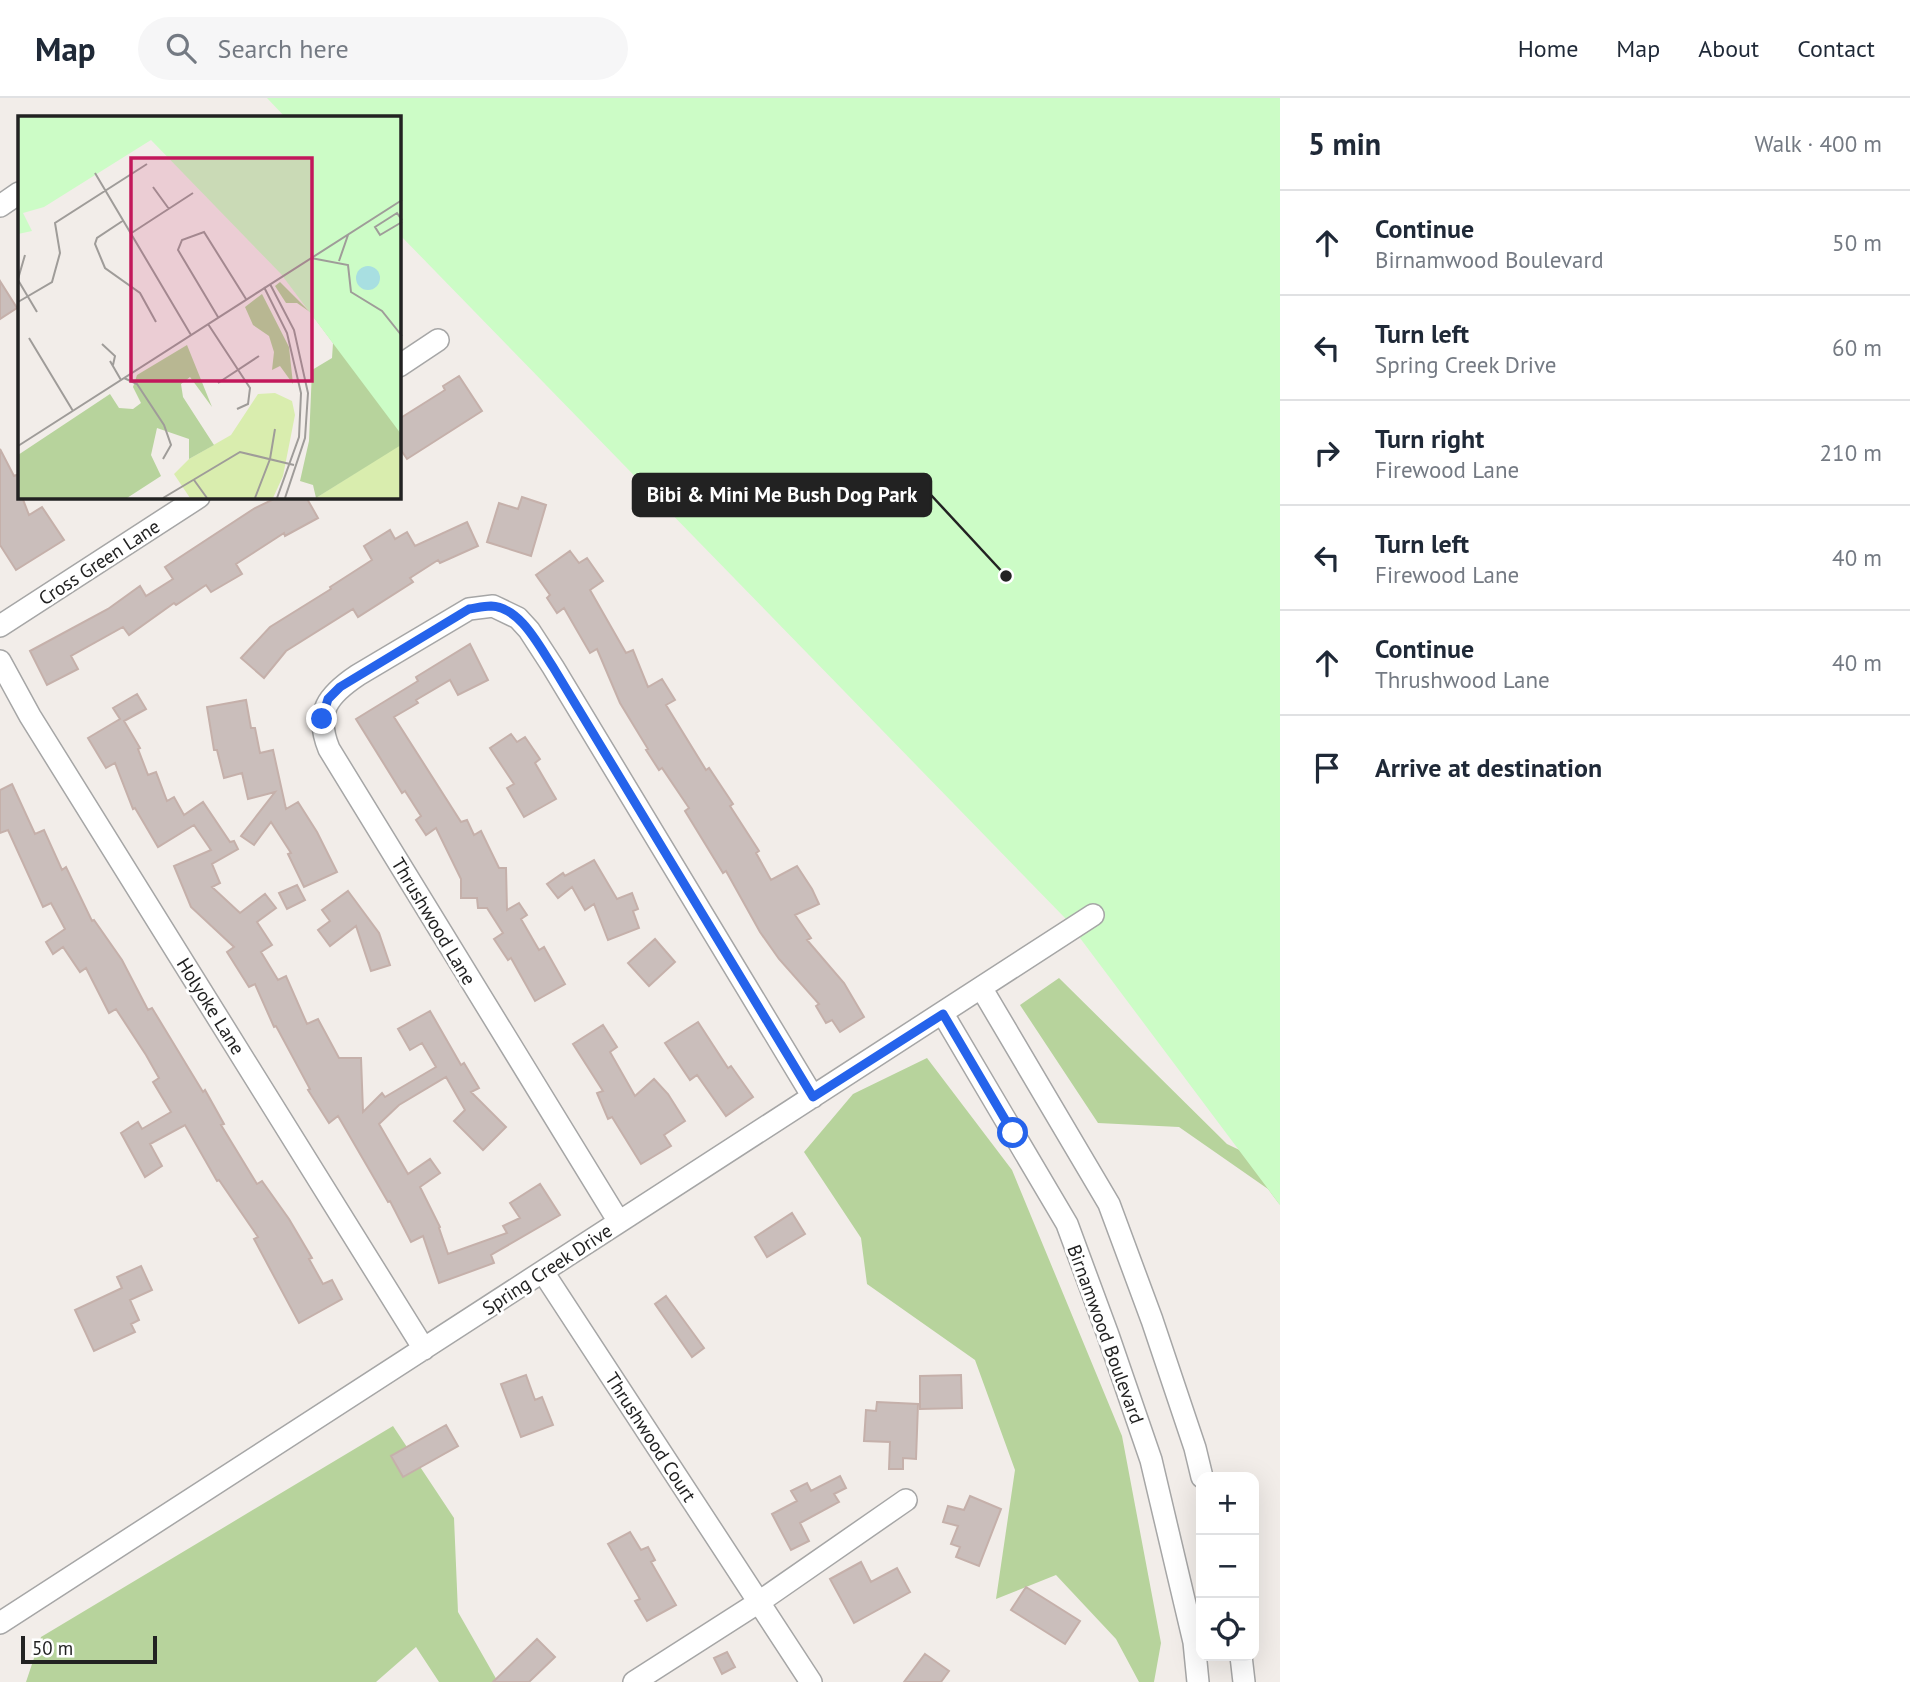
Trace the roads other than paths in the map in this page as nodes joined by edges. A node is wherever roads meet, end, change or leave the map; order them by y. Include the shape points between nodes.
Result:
1 (18, 194) edge
2 (0, 206) edge
3 (438, 340) dead end
4 (401, 365) edge
5 (196, 499) edge
6 (0, 626) edge
7 (0, 662) edge
8 (1093, 915) dead end
9 (982, 989) junction
10 (943, 1014) junction
11 (813, 1097) junction
12 (619, 1222) junction
13 (543, 1272) junction
14 (424, 1349) junction
15 (1201, 1472) edge
16 (906, 1500) dead end
17 (759, 1602) junction
18 (0, 1623) edge
19 (1242, 1661) edge
20 (634, 1682) edge
21 (811, 1682) edge
22 (1198, 1682) edge
23 (1244, 1682) edge

1 - 2 street
3 - 4 street
5 - 6 street, Cross Green Lane
7 - 14 street, Holyoke Lane
8 - 9 street, Spring Creek Drive
9 - 10 street, Spring Creek Drive
9 - 15 street via 1109,1204
10 - 11 street, Spring Creek Drive
10 - 22 street, Birnamwood Boulevard via 1072,1236 1151,1460 1194,1642
11 - 12 street, Spring Creek Drive
11 - 12 street, Thrushwood Lane via 518,618 493,606 469,609 340,687 328,699 322,719 329,749
12 - 13 street, Spring Creek Drive
13 - 14 street, Spring Creek Drive
13 - 17 street, Thrushwood Court
14 - 18 street, Spring Creek Drive
16 - 17 street
17 - 20 street
17 - 21 street, Thrushwood Court
19 - 23 street

